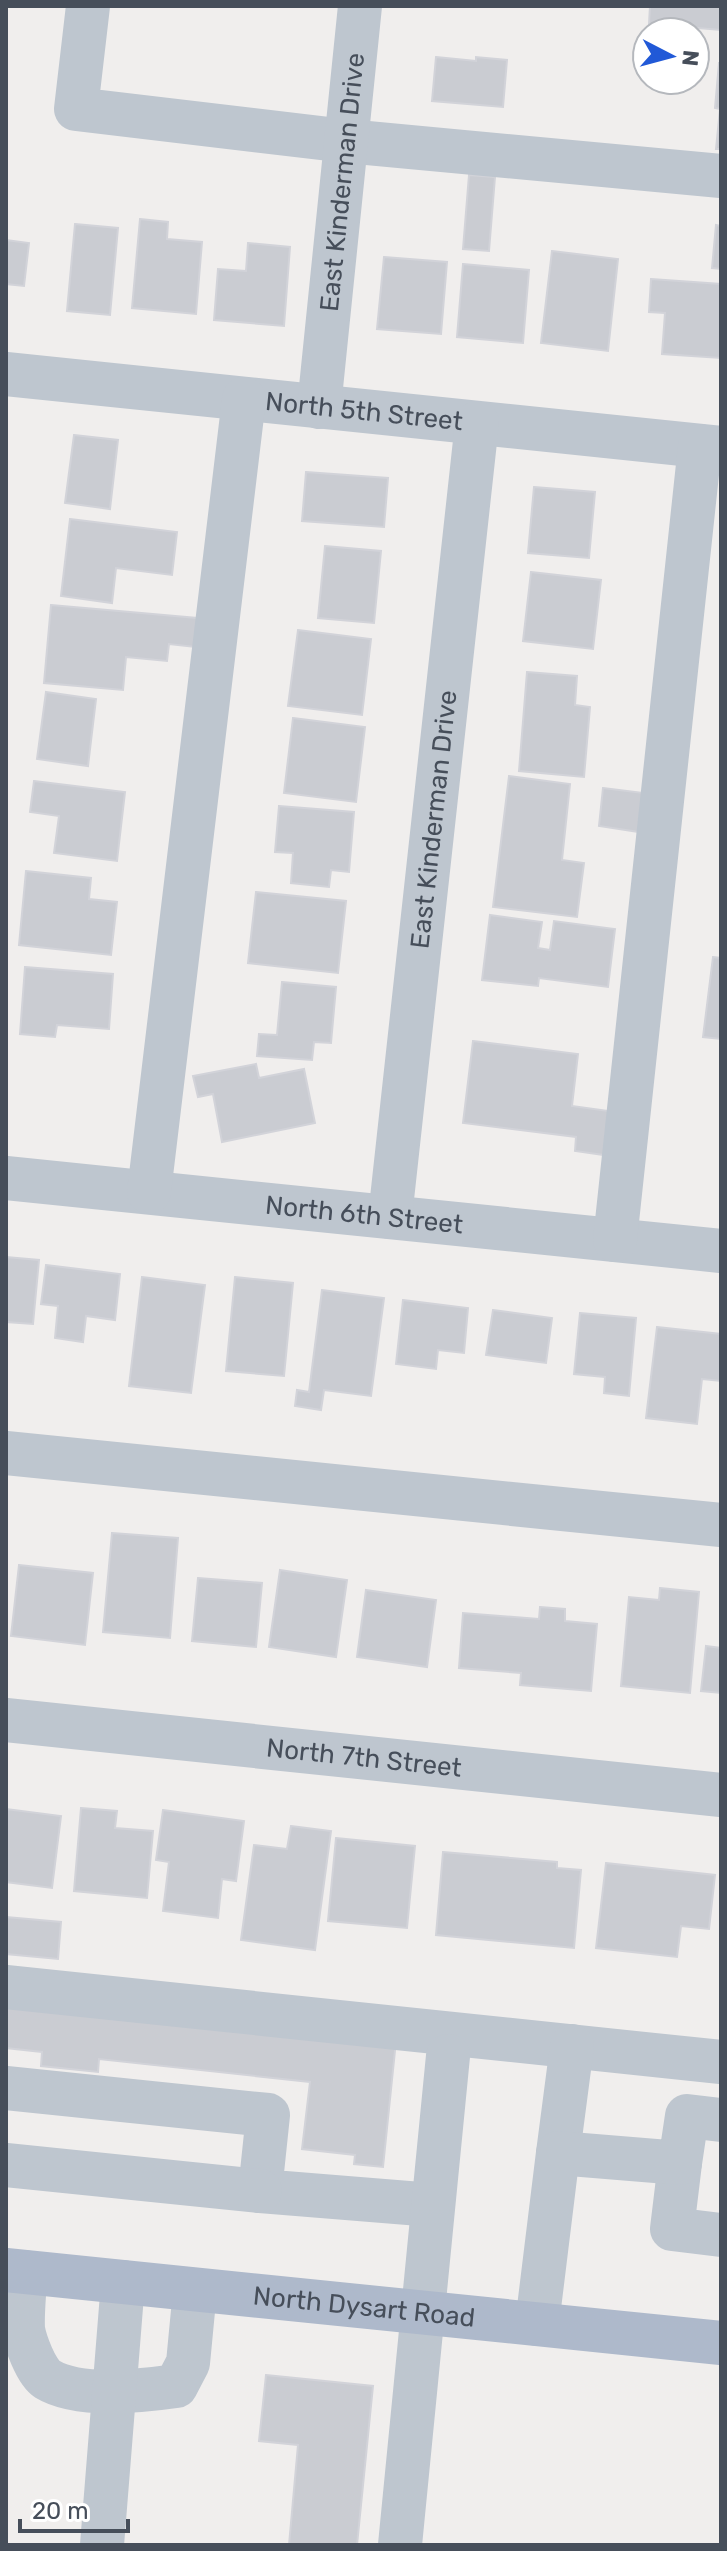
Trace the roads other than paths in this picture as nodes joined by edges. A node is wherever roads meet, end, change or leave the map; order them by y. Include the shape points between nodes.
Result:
1 (88, 6) edge
2 (360, 6) edge
3 (346, 141) junction
4 (721, 176) edge
5 (6, 374) edge
6 (244, 399) junction
7 (319, 407) junction
8 (477, 423) junction
9 (710, 447) edge
10 (6, 1178) edge
11 (149, 1192) junction
12 (390, 1217) junction
13 (615, 1240) junction
14 (721, 1251) edge
15 (6, 1453) edge
16 (721, 1525) edge
17 (6, 1720) edge
18 (721, 1795) edge
19 (6, 1987) edge
20 (572, 2046) junction
21 (448, 2056) dead end
22 (721, 2062) edge
23 (6, 2088) edge
24 (721, 2120) edge
25 (558, 2153) junction
26 (680, 2163) junction
27 (6, 2165) edge
28 (260, 2191) junction
29 (433, 2205) junction
30 (721, 2235) edge
31 (16, 2271) edge
32 (123, 2282) junction
33 (195, 2290) junction
34 (422, 2313) junction
35 (537, 2324) junction
36 (721, 2343) edge
37 (113, 2391) junction
38 (102, 2545) edge
39 (400, 2545) edge

1 - 3 street via 76,109
2 - 3 street, East Kinderman Drive
3 - 4 street
3 - 7 street, East Kinderman Drive
5 - 6 street, North 5th Street
6 - 7 street, North 5th Street
6 - 11 street
7 - 8 street, North 5th Street
8 - 9 street, North 5th Street
8 - 12 street, East Kinderman Drive
9 - 13 street
10 - 11 street, North 6th Street
11 - 12 street, North 6th Street
12 - 13 street, North 6th Street
13 - 14 street, North 6th Street
15 - 16 street
17 - 18 street, North 7th Street
19 - 20 street
20 - 22 street
20 - 25 street
21 - 29 street
23 - 28 street via 268,2115
24 - 26 street via 687,2116
25 - 26 street
25 - 35 street
26 - 30 street via 672,2229
27 - 28 street
28 - 29 street
29 - 34 street
31 - 32 main road, North Dysart Road
31 - 37 street via 23,2330 44,2378 69,2388
32 - 33 main road, North Dysart Road
32 - 37 street
33 - 34 main road, North Dysart Road
33 - 37 street via 188,2363 176,2386
34 - 35 main road, North Dysart Road
34 - 39 street
35 - 36 main road, North Dysart Road
37 - 38 street

